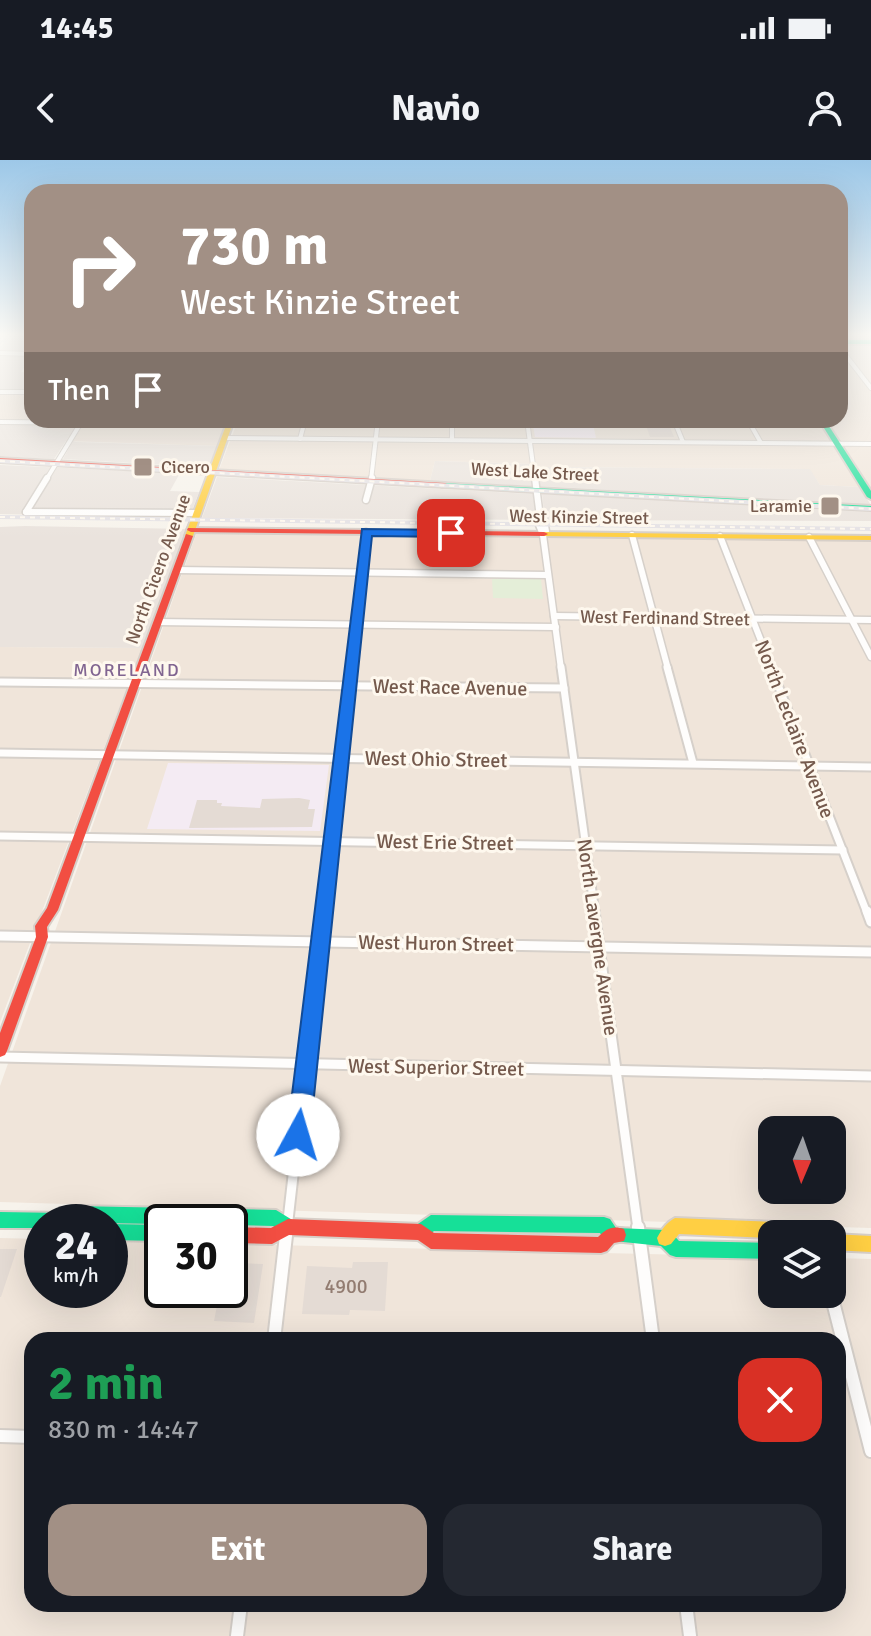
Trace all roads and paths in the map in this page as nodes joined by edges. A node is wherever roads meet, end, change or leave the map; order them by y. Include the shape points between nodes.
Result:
1 (0, 422) edge
2 (24, 422) edge
3 (78, 428) edge
4 (229, 428) edge
5 (303, 428) edge
6 (377, 428) edge
7 (452, 428) edge
8 (528, 428) edge
9 (677, 428) edge
10 (753, 428) edge
11 (827, 428) edge
12 (225, 438) junction
13 (300, 439) junction
14 (376, 439) junction
15 (452, 440) junction
16 (530, 441) junction
17 (683, 442) junction
18 (761, 443) junction
19 (837, 444) junction
20 (871, 444) edge
21 (0, 460) edge
22 (56, 463) junction
23 (212, 473) junction
24 (366, 482) junction
25 (534, 490) junction
26 (574, 492) junction
27 (871, 497) edge
28 (366, 500) dead end
29 (871, 508) edge
30 (197, 513) junction
31 (191, 530) junction
32 (366, 532) junction
33 (543, 535) junction
34 (632, 535) junction
35 (720, 536) junction
36 (809, 537) junction
37 (871, 538) edge
38 (176, 570) junction
39 (362, 572) junction
40 (548, 575) junction
41 (554, 616) junction
42 (653, 618) junction
43 (752, 619) junction
44 (852, 620) junction
45 (871, 620) edge
46 (157, 622) junction
47 (356, 624) junction
48 (556, 627) junction
49 (871, 657) edge
50 (0, 682) edge
51 (135, 684) junction
52 (349, 686) junction
53 (564, 688) junction
54 (0, 753) edge
55 (109, 754) junction
56 (341, 758) junction
57 (574, 761) junction
58 (693, 763) junction
59 (810, 766) junction
60 (871, 767) edge
61 (0, 836) edge
62 (79, 837) junction
63 (331, 841) junction
64 (586, 844) junction
65 (843, 850) junction
66 (871, 922) edge
67 (0, 936) edge
68 (42, 937) junction
69 (320, 941) junction
70 (600, 946) junction
71 (871, 952) edge
72 (0, 1051) edge
73 (0, 1057) edge
74 (306, 1064) junction
75 (617, 1070) junction
76 (871, 1076) edge
77 (128, 1215) edge
78 (0, 1220) edge
79 (24, 1221) edge
80 (288, 1227) junction
81 (758, 1229) edge
82 (421, 1232) junction
83 (248, 1235) edge
84 (611, 1235) junction
85 (640, 1237) junction
86 (665, 1238) junction
87 (846, 1243) edge
88 (871, 1244) edge
89 (758, 1251) edge
90 (835, 1308) edge
91 (275, 1332) edge
92 (652, 1332) edge
93 (841, 1332) edge
94 (846, 1353) edge
95 (0, 1436) edge
96 (24, 1437) edge
97 (871, 1451) edge
98 (240, 1612) edge
99 (687, 1612) edge
100 (237, 1636) edge
101 (690, 1636) edge

1 - 2 street
3 - 22 street
4 - 12 main road, North Cicero Avenue
5 - 13 street
6 - 14 street
7 - 15 street
8 - 16 street, North Lavergne Avenue
9 - 17 street
10 - 18 street
11 - 19 main road
12 - 13 street
12 - 23 main road, North Cicero Avenue
13 - 14 street
14 - 15 street
14 - 24 street
15 - 16 street
16 - 17 street
16 - 25 street, North Lavergne Avenue
17 - 18 street
18 - 19 street
19 - 20 street
19 - 27 main road
21 - 22 main road, West Lake Street
22 - 23 main road, West Lake Street
22 - 23 main road, West Lake Street
22 - 30 street via 26,512
23 - 24 main road, West Lake Street
23 - 30 main road, North Cicero Avenue
24 - 25 main road, West Lake Street
24 - 28 street
25 - 26 main road
25 - 26 main road, West Lake Street
25 - 33 street, North Lavergne Avenue
26 - 29 main road, West Lake Street
30 - 31 main road, North Cicero Avenue
31 - 32 main road, West Kinzie Street
31 - 38 main road, North Cicero Avenue
32 - 33 main road, West Kinzie Street
32 - 39 street
33 - 34 main road, West Kinzie Street
33 - 40 street, North Lavergne Avenue
34 - 35 main road, West Kinzie Street
34 - 42 street
35 - 36 main road, West Kinzie Street
35 - 43 street, North Leclaire Avenue
36 - 37 main road, West Kinzie Street
36 - 44 street
38 - 39 street
38 - 46 main road, North Cicero Avenue
39 - 40 street
39 - 47 street
40 - 41 street, North Lavergne Avenue
41 - 42 street, West Ferdinand Street
41 - 48 street, North Lavergne Avenue
42 - 43 street, West Ferdinand Street
42 - 58 street
43 - 44 street, West Ferdinand Street
43 - 59 street, North Leclaire Avenue
44 - 45 street, West Ferdinand Street
44 - 49 street
46 - 47 street, West Ferdinand Street
46 - 51 main road, North Cicero Avenue
47 - 48 street, West Ferdinand Street
47 - 52 street
48 - 53 street, North Lavergne Avenue
50 - 51 street, West Race Avenue
51 - 52 street, West Race Avenue
51 - 55 main road, North Cicero Avenue
52 - 53 street, West Race Avenue
52 - 56 street
53 - 57 street, North Lavergne Avenue
54 - 55 street, West Ohio Street
55 - 56 street, West Ohio Street
55 - 62 main road, North Cicero Avenue
56 - 57 street, West Ohio Street
56 - 63 street
57 - 58 street, West Ohio Street
57 - 64 street, North Lavergne Avenue
58 - 59 street, West Ohio Street
59 - 60 street, West Ohio Street
59 - 65 street, North Leclaire Avenue
61 - 62 street, West Erie Street
62 - 63 street, West Erie Street
62 - 68 main road, North Cicero Avenue via 40,930
63 - 64 street, West Erie Street
63 - 69 street
64 - 65 street, West Erie Street
64 - 70 street, North Lavergne Avenue
65 - 66 street, North Leclaire Avenue
67 - 68 street, West Huron Street
68 - 69 street, West Huron Street
68 - 72 main road, North Cicero Avenue
69 - 70 street, West Huron Street
69 - 74 street
70 - 71 street, West Huron Street
70 - 75 street, North Lavergne Avenue
73 - 74 street, West Superior Street
74 - 75 street, West Superior Street
74 - 80 street
75 - 76 street, West Superior Street
75 - 85 street, North Lavergne Avenue
77 - 80 main road via 276,1218
78 - 79 main road
80 - 82 main road
80 - 83 main road via 272,1236
80 - 91 street
81 - 86 main road via 675,1226
82 - 84 main road via 431,1241 601,1245
82 - 84 main road via 431,1223 604,1225
84 - 85 main road
85 - 86 main road
85 - 92 street, North Lavergne Avenue
86 - 89 main road via 676,1249
87 - 88 main road
90 - 93 street
94 - 97 street
95 - 96 street
98 - 100 street
99 - 101 street

